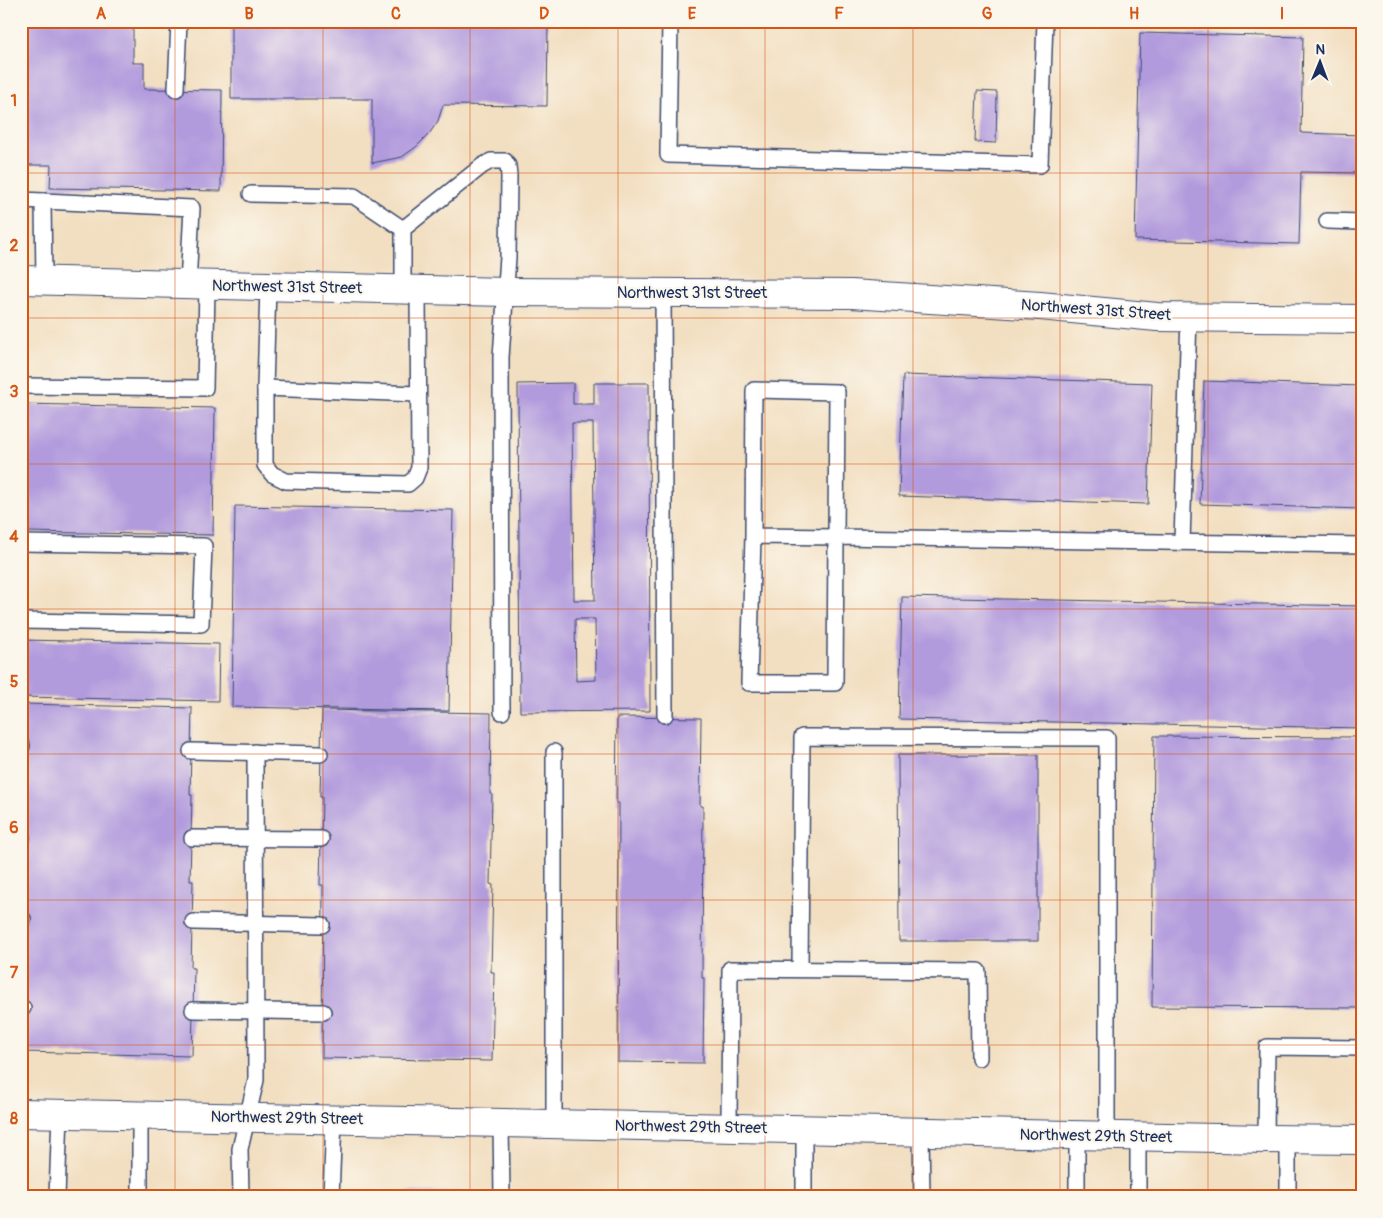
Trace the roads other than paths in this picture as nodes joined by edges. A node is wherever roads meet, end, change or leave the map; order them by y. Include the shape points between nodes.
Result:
1 (179, 21) edge
2 (670, 21) edge
3 (1046, 21) edge
4 (176, 89) dead end
5 (251, 194) dead end
6 (21, 200) edge
7 (43, 201) junction
8 (1327, 221) dead end
9 (1362, 222) edge
10 (403, 229) junction
11 (33, 281) edge
12 (198, 285) junction
13 (268, 287) junction
14 (411, 290) junction
15 (505, 292) junction
16 (662, 293) junction
17 (1189, 316) junction
18 (1362, 319) edge
19 (21, 386) edge
20 (265, 388) junction
21 (418, 394) junction
22 (753, 536) junction
23 (836, 538) junction
24 (1182, 542) junction
25 (21, 543) edge
26 (1362, 545) edge
27 (21, 621) edge
28 (502, 712) dead end
29 (665, 715) dead end
30 (191, 751) dead end
31 (255, 752) junction
32 (554, 752) dead end
33 (320, 754) dead end
34 (192, 838) dead end
35 (255, 838) junction
36 (321, 839) dead end
37 (193, 922) dead end
38 (255, 923) junction
39 (322, 925) dead end
40 (800, 969) junction
41 (193, 1010) dead end
42 (256, 1011) junction
43 (322, 1012) dead end
44 (1362, 1048) edge
45 (979, 1058) dead end
46 (21, 1113) edge
47 (60, 1113) junction
48 (140, 1115) junction
49 (247, 1118) junction
50 (334, 1119) junction
51 (501, 1123) junction
52 (554, 1124) junction
53 (729, 1127) junction
54 (804, 1129) junction
55 (921, 1131) junction
56 (1077, 1135) junction
57 (1107, 1136) junction
58 (1138, 1137) junction
59 (1277, 1139) junction
60 (1362, 1140) edge
61 (57, 1197) edge
62 (140, 1197) edge
63 (241, 1197) edge
64 (332, 1197) edge
65 (502, 1197) edge
66 (804, 1197) edge
67 (922, 1197) edge
68 (1077, 1197) edge
69 (1138, 1197) edge
70 (1288, 1197) edge

1 - 4 lane
2 - 3 lane via 668,155 1040,165
5 - 10 lane via 354,196
6 - 7 lane
7 - 11 lane
7 - 12 lane via 192,208
8 - 9 lane
10 - 14 lane
10 - 15 lane via 482,166 491,161 505,161 509,176
11 - 12 street, Northwest 31st Street
12 - 13 street, Northwest 31st Street
12 - 19 lane via 205,388
13 - 14 street, Northwest 31st Street
13 - 20 lane
14 - 15 street, Northwest 31st Street
14 - 21 lane
15 - 16 street, Northwest 31st Street
15 - 28 lane via 501,357
16 - 17 street, Northwest 31st Street via 851,294 1157,317
16 - 29 lane
17 - 18 street, Northwest 31st Street
17 - 24 lane
20 - 21 lane
20 - 21 lane via 265,465 272,474 286,481 408,484 419,468
22 - 23 lane
22 - 23 lane via 754,390 837,392
22 - 23 lane via 749,683 835,683
23 - 24 lane
24 - 26 lane
25 - 27 lane via 204,546 201,624
30 - 31 lane
31 - 33 lane
31 - 35 lane
32 - 52 lane
34 - 35 lane
35 - 36 lane
35 - 38 lane
37 - 38 lane
38 - 39 lane
38 - 42 lane
40 - 45 lane via 978,971
40 - 53 lane via 730,969
40 - 57 lane via 802,737 1107,738
41 - 42 lane
42 - 43 lane
42 - 49 lane via 256,1080
44 - 59 lane via 1267,1046
46 - 47 street, Northwest 29th Street
47 - 48 street, Northwest 29th Street
47 - 61 lane
48 - 49 street, Northwest 29th Street
48 - 62 lane
49 - 50 street, Northwest 29th Street
49 - 63 lane via 240,1149
50 - 51 street, Northwest 29th Street
50 - 64 lane
51 - 52 street, Northwest 29th Street
51 - 65 lane
52 - 53 street, Northwest 29th Street
53 - 54 street, Northwest 29th Street
54 - 55 street, Northwest 29th Street
54 - 66 lane
55 - 56 street, Northwest 29th Street
55 - 67 lane
56 - 57 street, Northwest 29th Street
56 - 68 lane
57 - 58 street, Northwest 29th Street
58 - 59 street, Northwest 29th Street
58 - 69 lane
59 - 60 street, Northwest 29th Street
59 - 70 lane

